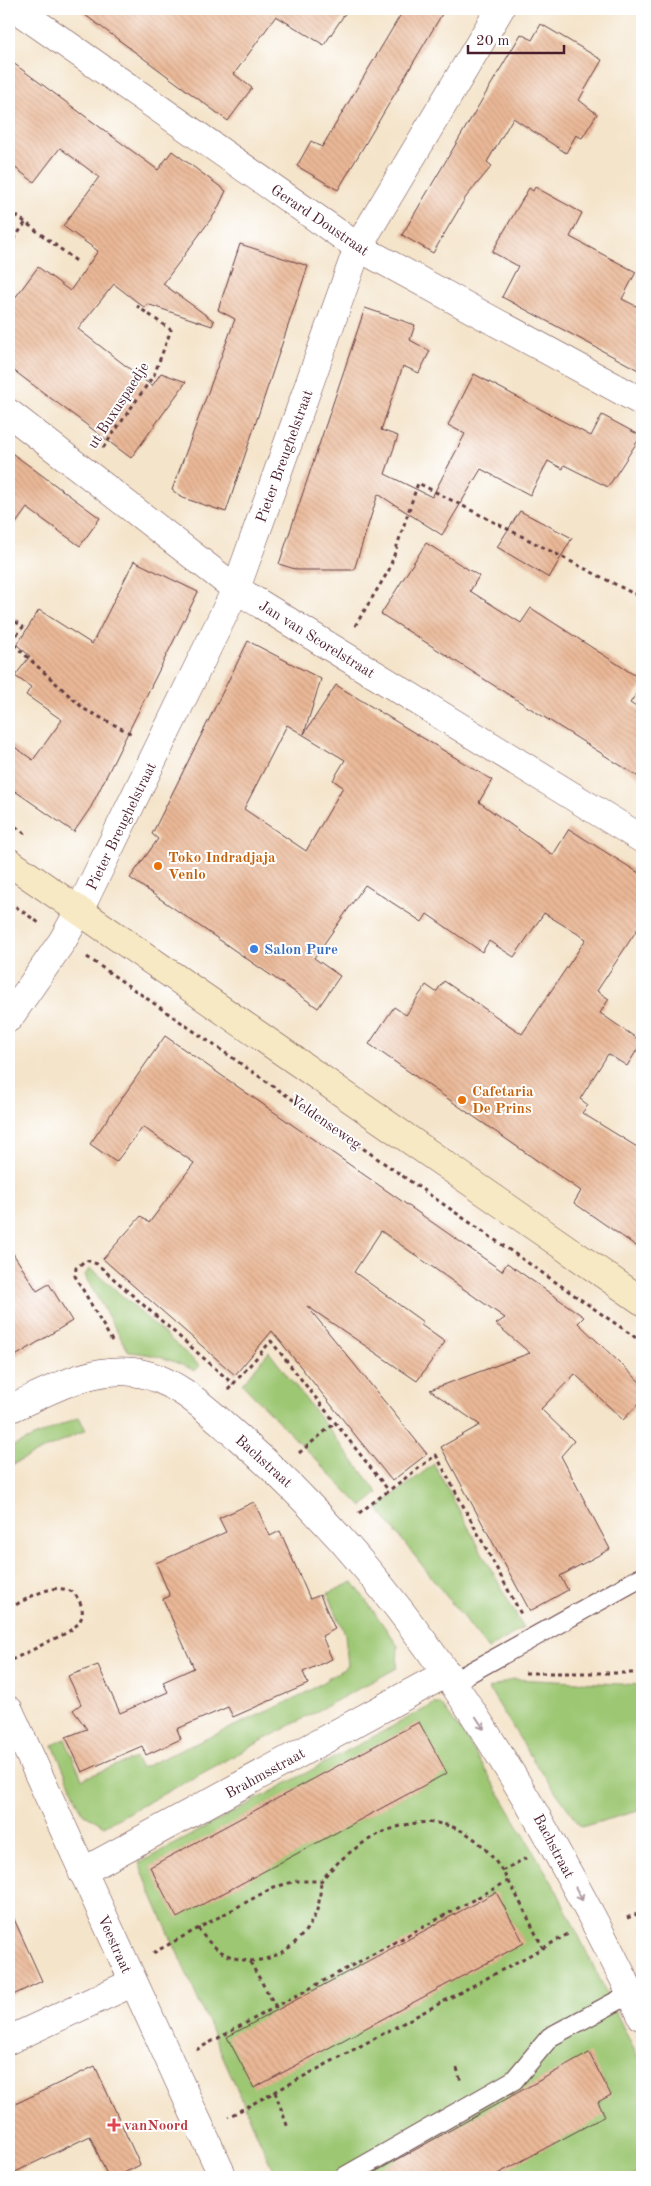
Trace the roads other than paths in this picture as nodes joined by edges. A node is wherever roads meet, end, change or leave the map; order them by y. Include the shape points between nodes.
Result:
1 (16, 9) edge
2 (500, 9) edge
3 (358, 247) junction
4 (642, 402) edge
5 (9, 413) edge
6 (236, 589) junction
7 (642, 839) edge
8 (9, 862) edge
9 (79, 911) junction
10 (9, 1018) edge
11 (642, 1301) edge
12 (9, 1409) edge
13 (642, 1577) edge
14 (450, 1678) junction
15 (9, 1710) edge
16 (82, 1872) junction
17 (129, 1976) junction
18 (637, 2005) edge
19 (9, 2040) edge
20 (223, 2177) edge
21 (344, 2177) edge

1 - 3 street, Gerard Doustraat
2 - 3 street, Pieter Breughelstraat
3 - 4 street, Gerard Doustraat
3 - 6 street, Pieter Breughelstraat
5 - 6 street, Jan van Scorelstraat
6 - 7 street, Jan van Scorelstraat
6 - 9 street, Pieter Breughelstraat
8 - 9 street
9 - 10 street, Pieter Breughelstraat
9 - 11 street
12 - 14 street, Bachstraat via 73,1380 109,1371 143,1375 166,1383 197,1402 281,1474 402,1611
13 - 14 lane via 498,1658
14 - 16 street, Brahmsstraat
14 -> 18 street, Bachstraat via 536,1812
15 - 16 street, Veestraat
16 - 17 street, Veestraat
17 - 19 street
17 - 20 street, Veestraat
18 - 21 lane via 550,2037 514,2080

